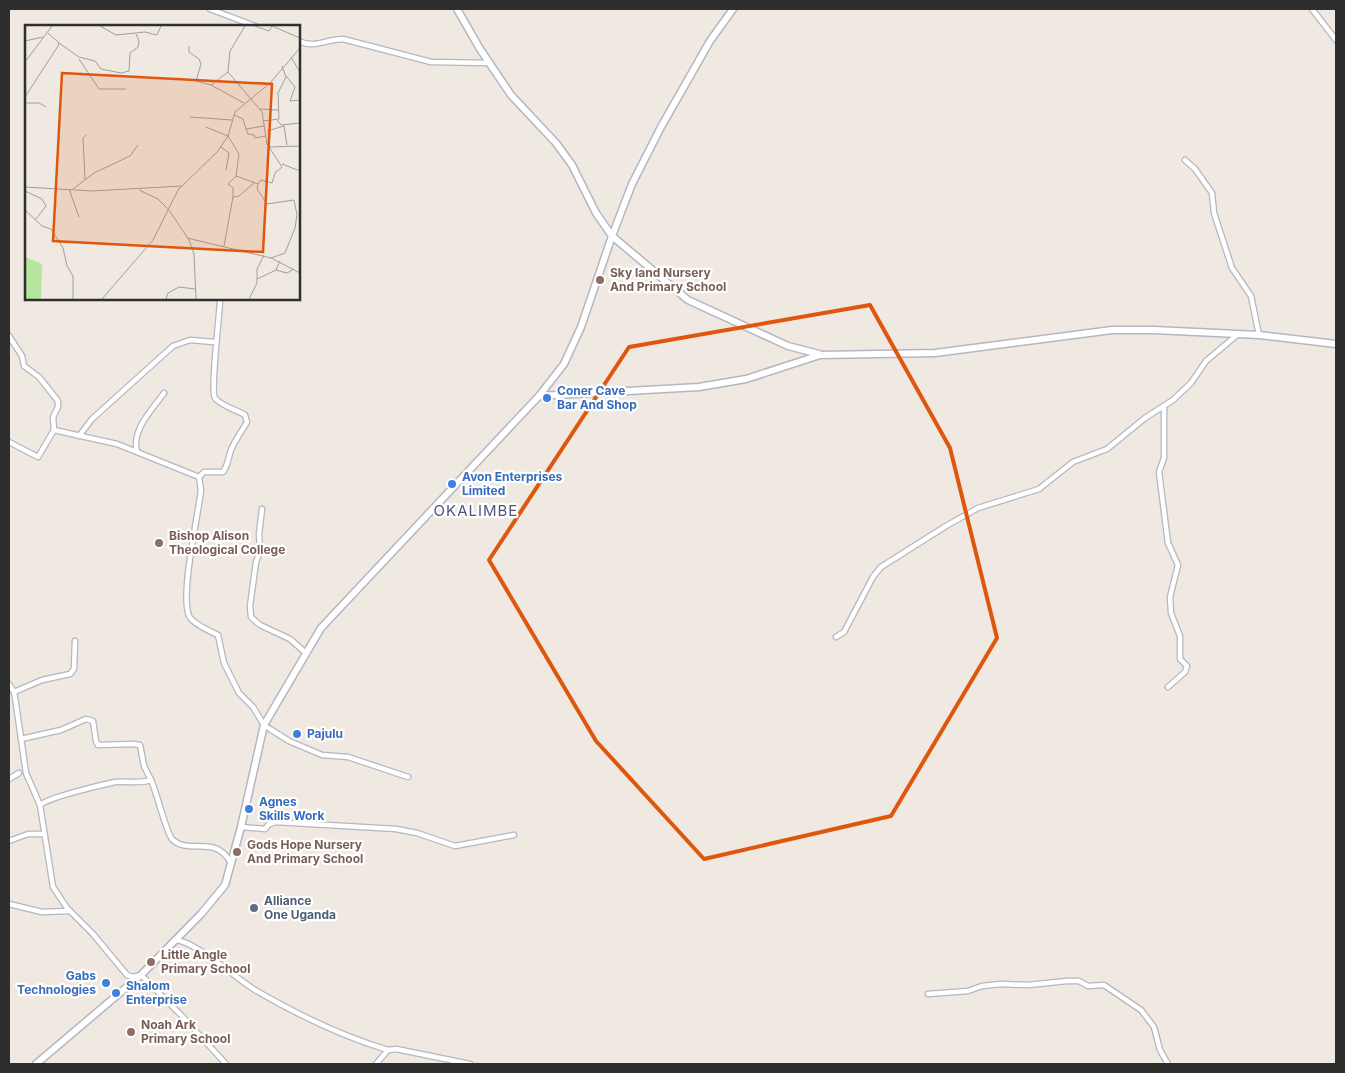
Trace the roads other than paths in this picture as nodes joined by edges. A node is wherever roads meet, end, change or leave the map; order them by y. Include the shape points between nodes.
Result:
1 (210, 9) edge
2 (457, 9) edge
3 (733, 9) edge
4 (1312, 9) edge
5 (252, 25) edge
6 (1336, 40) edge
7 (300, 41) edge
8 (489, 63) junction
9 (1185, 160) dead end
10 (612, 236) junction
11 (220, 300) edge
12 (1237, 335) junction
13 (1258, 335) junction
14 (9, 336) edge
15 (214, 342) junction
16 (1336, 344) edge
17 (820, 355) junction
18 (164, 393) dead end
19 (539, 396) junction
20 (1164, 408) junction
21 (54, 430) junction
22 (80, 436) junction
23 (9, 442) edge
24 (137, 452) junction
25 (199, 477) junction
26 (262, 509) dead end
27 (836, 637) dead end
28 (75, 641) dead end
29 (306, 652) junction
30 (9, 684) edge
31 (1168, 687) dead end
32 (14, 692) junction
33 (264, 725) junction
34 (21, 739) junction
35 (19, 773) dead end
36 (408, 776) dead end
37 (9, 779) edge
38 (151, 780) junction
39 (40, 805) junction
40 (241, 827) junction
41 (43, 834) junction
42 (514, 835) dead end
43 (9, 841) edge
44 (232, 864) junction
45 (9, 904) edge
46 (70, 912) junction
47 (175, 940) junction
48 (141, 974) junction
49 (928, 994) dead end
50 (388, 1050) junction
51 (36, 1064) edge
52 (226, 1064) edge
53 (376, 1064) edge
54 (470, 1064) edge
55 (1168, 1064) edge

1 - 5 street
2 - 8 street
3 - 10 street via 710,41 661,127 632,184
4 - 6 street
7 - 8 street via 316,45 343,39 431,62
8 - 10 street via 572,165 596,213
9 - 13 street via 1212,193 1216,218 1232,268 1251,296
10 - 17 street via 688,300 788,346
10 - 19 street via 578,334 564,364
11 - 15 street
12 - 13 street
12 - 17 street via 1112,330 935,352
12 - 20 street via 1206,361 1191,382
13 - 16 street
14 - 21 street via 22,356 24,366 39,376 58,401 53,417
15 - 22 street via 190,340 173,346 92,420
15 - 25 street via 214,397 246,415 247,422 230,451 228,466 223,472 204,472
17 - 19 street via 746,379 699,387
18 - 24 street via 136,434
19 - 29 street via 332,615
20 - 27 street via 1145,418 1107,449 1073,462 1039,489 978,508 881,568 844,632
20 - 31 street via 1164,458 1159,472 1168,543 1178,565 1171,590 1171,614 1180,636 1180,659 1187,666 1185,672
21 - 22 street
21 - 23 street via 38,457
22 - 24 street
24 - 25 street
25 - 33 street via 201,490 188,583 188,614 195,622 218,635 224,663 238,693 253,707
26 - 29 street via 251,617
28 - 32 street via 74,669 70,674 42,680
29 - 33 street
30 - 32 street
32 - 34 street
33 - 36 street via 289,741 322,755 348,757
33 - 40 street
34 - 38 street via 61,730 86,719 94,721 98,745 140,745
34 - 39 street via 26,773
35 - 37 street
38 - 39 street via 114,782
38 - 44 street via 174,840 182,844 209,845 223,851
39 - 41 street
40 - 42 street via 265,829 276,822 358,825 417,833 460,846
40 - 44 street
41 - 43 street via 28,834
41 - 46 street via 53,887
44 - 47 street via 225,885
45 - 46 street via 42,912
46 - 48 street via 127,975
47 - 48 street
47 - 50 street via 189,943 254,989 326,1028
48 - 51 street
48 - 52 street
49 - 55 street via 968,991 1000,984 1079,981 1088,986 1104,985 1141,1010 1154,1027 1160,1050
50 - 53 street
50 - 54 street via 407,1050

